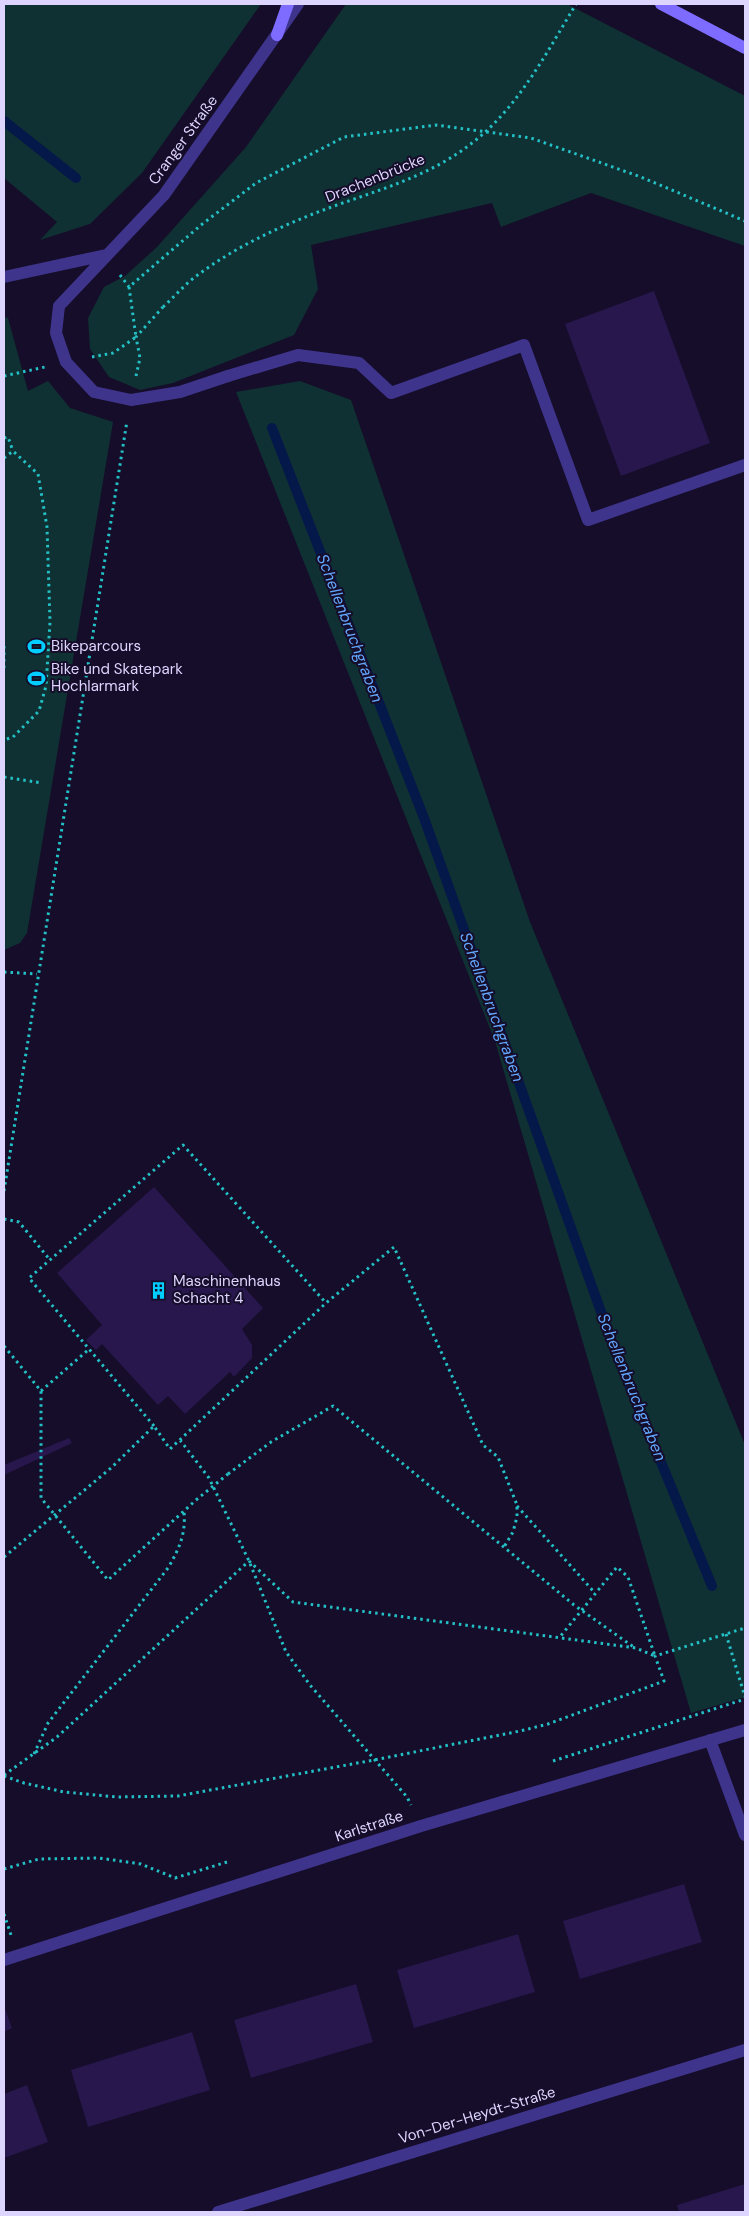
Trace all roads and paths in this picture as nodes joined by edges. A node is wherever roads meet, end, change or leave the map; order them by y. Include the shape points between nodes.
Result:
1 (288, 4) edge
2 (298, 4) edge
3 (576, 4) edge
4 (661, 4) edge
5 (277, 35) junction
6 (745, 48) edge
7 (745, 221) edge
8 (106, 255) junction
9 (4, 277) edge
10 (136, 338) junction
11 (66, 362) junction
12 (4, 376) edge
13 (131, 400) junction
14 (5, 437) edge
15 (13, 451) junction
16 (4, 458) edge
17 (745, 465) edge
18 (4, 646) edge
19 (4, 670) edge
20 (4, 740) edge
21 (4, 777) edge
22 (42, 783) dead end
23 (4, 972) edge
24 (37, 974) junction
25 (4, 1191) edge
26 (4, 1219) edge
27 (50, 1260) junction
28 (326, 1303) junction
29 (4, 1346) edge
30 (88, 1350) junction
31 (41, 1391) junction
32 (154, 1426) junction
33 (180, 1440) junction
34 (517, 1505) junction
35 (184, 1512) junction
36 (53, 1515) junction
37 (504, 1547) junction
38 (4, 1557) edge
39 (249, 1562) junction
40 (595, 1593) junction
41 (581, 1610) junction
42 (745, 1628) edge
43 (726, 1634) junction
44 (559, 1638) junction
45 (636, 1648) junction
46 (655, 1656) junction
47 (745, 1698) edge
48 (745, 1730) edge
49 (710, 1740) junction
50 (34, 1755) junction
51 (374, 1760) junction
52 (550, 1761) dead end
53 (4, 1776) edge
54 (407, 1797) dead end
55 (421, 1803) dead end
56 (402, 1808) dead end
57 (745, 1835) edge
58 (232, 1860) dead end
59 (4, 1869) edge
60 (4, 1960) edge
61 (745, 2050) edge
62 (218, 2212) edge

1 - 5 main road, Cranger Straße
2 - 5 street, Cranger Straße
3 - 10 path, Drachenbrücke, bridge via 538,67 502,116 472,143 429,171 297,220 241,246 198,275 163,307
4 - 6 main road
5 - 8 street, Cranger Straße via 164,195
7 - 10 path via 641,177 531,138 436,125 344,137 256,183 129,287
8 - 9 street
8 - 11 street, Cranger Straße via 59,306 56,333
10 - 11 path, Drachenbrücke via 112,353
10 - 13 path via 140,358
11 - 12 path, Drachenbrücke
11 - 13 street, Cranger Straße via 94,392
13 - 17 street, Cranger Straße via 180,392 298,355 358,363 391,393 524,346 588,520
13 - 24 path
14 - 15 path
15 - 16 path
15 - 20 path via 38,474 47,527 50,622 46,686 39,711 13,737
18 - 19 path
21 - 22 path
23 - 24 path
24 - 25 path
26 - 27 path via 19,1222
27 - 28 path via 183,1145
27 - 30 path via 30,1278
28 - 33 path
28 - 34 path via 394,1247 483,1445 498,1457
29 - 31 path
30 - 31 path
30 - 32 path
31 - 36 path via 41,1498
32 - 33 path via 170,1449
32 - 36 path via 111,1468
33 - 39 path via 209,1478
34 - 37 path via 515,1525
34 - 40 path
35 - 36 path via 108,1580
35 - 37 path, bridge via 271,1442 333,1406
35 - 50 path via 185,1527 180,1547 168,1568 48,1723
36 - 38 path
37 - 41 path
39 - 44 path via 293,1602
39 - 50 path
39 - 51 path via 286,1652
40 - 41 path
40 - 46 path via 617,1567 628,1577
41 - 44 path
41 - 45 path
42 - 43 path
43 - 46 path
43 - 47 path
44 - 45 path
45 - 46 path
46 - 51 path via 664,1680 548,1724
47 - 52 path
48 - 49 street, Karlstraße
49 - 57 street
49 - 60 street, Karlstraße via 421,1826
50 - 53 path
51 - 53 path via 178,1796 117,1797 64,1792
51 - 54 path
55 - 56 path
58 - 59 path via 175,1878 141,1864 99,1858 39,1859
61 - 62 street, Von-Der-Heydt-Straße

